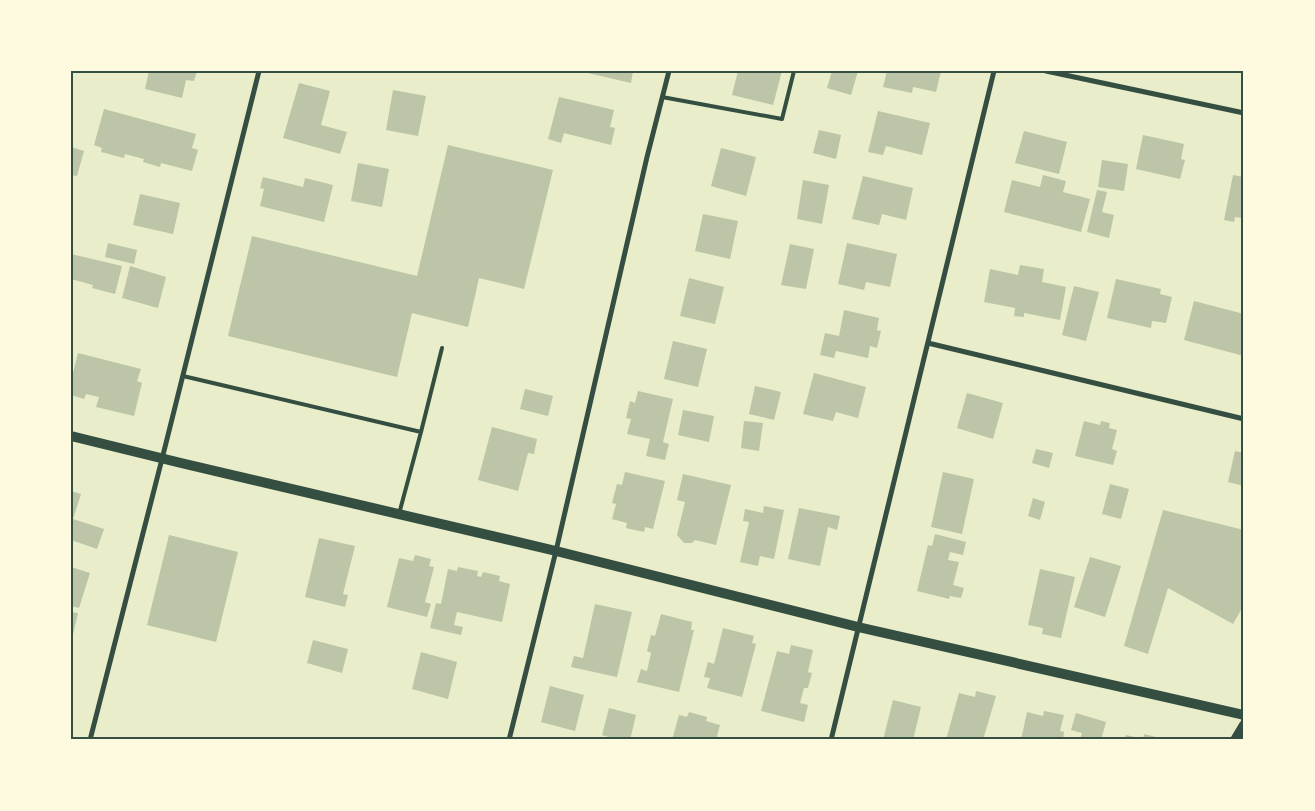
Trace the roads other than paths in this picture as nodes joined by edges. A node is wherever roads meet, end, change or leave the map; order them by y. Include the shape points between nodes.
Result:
1 (259, 71) edge
2 (669, 71) edge
3 (794, 71) edge
4 (994, 71) edge
5 (1046, 71) edge
6 (662, 98) junction
7 (1244, 113) edge
8 (928, 343) junction
9 (442, 348) dead end
10 (183, 376) junction
11 (1244, 419) edge
12 (421, 432) junction
13 (71, 436) edge
14 (162, 459) junction
15 (399, 514) junction
16 (556, 551) junction
17 (858, 627) junction
18 (1244, 716) edge
19 (1244, 725) edge
20 (90, 740) edge
21 (509, 740) edge
22 (831, 740) edge
23 (1235, 740) edge

1 - 10 street
2 - 6 street
3 - 6 lane via 782,119
4 - 8 street
5 - 7 street
6 - 16 street
8 - 11 street
8 - 17 street
9 - 12 lane
10 - 12 lane
10 - 14 street
12 - 15 lane
13 - 14 main road
14 - 15 main road
14 - 20 street
15 - 16 main road
16 - 17 main road
16 - 21 street
17 - 18 main road
17 - 22 street
19 - 23 main road

